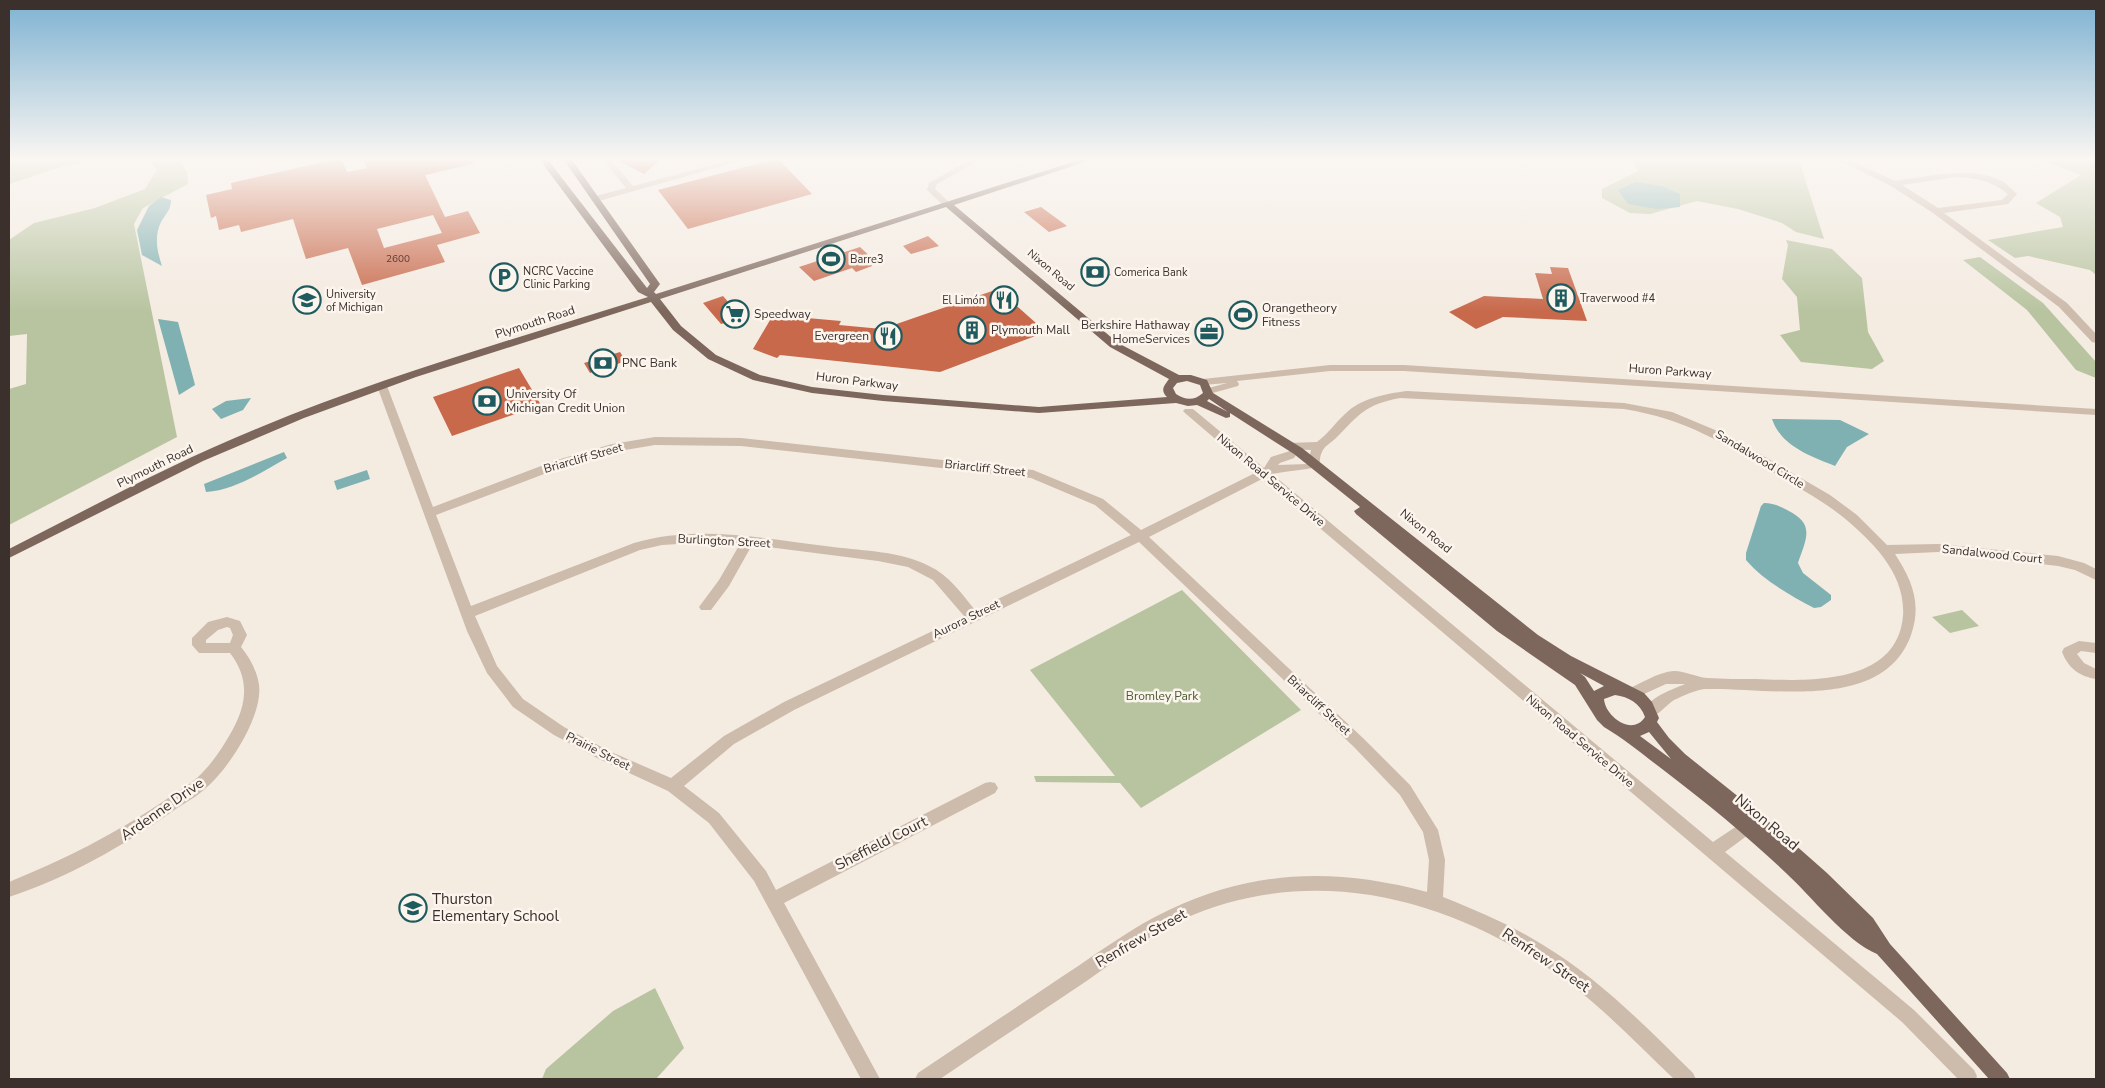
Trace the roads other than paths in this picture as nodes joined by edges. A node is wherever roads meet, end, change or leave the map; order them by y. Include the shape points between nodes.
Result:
1 (581, 211) edge
2 (603, 211) edge
3 (925, 211) edge
4 (955, 211) edge
5 (1936, 211) edge
6 (651, 295) junction
7 (2096, 340) edge
8 (1172, 384) junction
9 (382, 386) junction
10 (1205, 392) junction
11 (1176, 400) junction
12 (1094, 407) junction
13 (1189, 411) dead end
14 (2096, 412) edge
15 (1320, 445) junction
16 (1291, 451) junction
17 (1314, 467) junction
18 (1266, 472) junction
19 (428, 513) junction
20 (1140, 536) junction
21 (748, 540) junction
22 (1886, 550) junction
23 (9, 554) edge
24 (2096, 575) edge
25 (706, 607) dead end
26 (468, 614) junction
27 (972, 616) junction
28 (234, 648) dead end
29 (2096, 648) edge
30 (2096, 674) edge
31 (1704, 683) junction
32 (1628, 692) junction
33 (1596, 704) junction
34 (1650, 717) junction
35 (1619, 728) junction
36 (672, 786) junction
37 (990, 788) dead end
38 (1746, 827) junction
39 (1713, 852) junction
40 (9, 890) edge
41 (774, 900) junction
42 (1435, 900) junction
43 (1884, 950) junction
44 (1968, 1076) dead end
45 (871, 1079) edge
46 (924, 1079) edge
47 (1687, 1079) edge
48 (2001, 1079) edge

1 - 6 main road, Huron Parkway via 641,290
2 - 6 main road via 655,284
3 - 6 main road, Plymouth Road
4 - 8 main road, Nixon Road via 1114,345
5 - 7 street via 2063,304
6 - 9 main road, Plymouth Road
6 - 12 main road, Huron Parkway via 693,343 712,357 757,378 812,390 883,398 1039,410
8 - 10 main road via 1191,378
8 - 11 main road via 1168,392
8 - 12 main road, Huron Parkway
9 - 19 street, Prairie Street
9 - 23 main road, Plymouth Road via 261,431 183,466
10 - 11 main road, Huron Parkway via 1187,403
10 - 14 street, Huron Parkway via 1242,379 1330,368 1404,368
10 - 16 main road, Nixon Road via 1257,433
11 - 12 main road, Huron Parkway
13 - 18 street, Nixon Road Service Drive
15 - 16 street
15 - 17 street via 1315,453
15 - 22 street, Sandalwood Circle via 1366,405 1386,397 1407,394 1648,408 1707,428 1749,453 1834,504
16 - 17 main road, Nixon Road
16 - 17 main road
16 - 18 street, Aurora Street via 1275,460
17 - 18 street, Aurora Street
17 - 32 main road, Nixon Road via 1533,639
17 - 33 main road, Nixon Road via 1502,627 1580,681
18 - 20 street, Aurora Street
18 - 39 street, Nixon Road Service Drive
19 - 20 street, Briarcliff Street via 561,463 612,448 654,441 741,442 1033,474 1099,502
19 - 26 street, Prairie Street via 434,520
20 - 27 street, Aurora Street
20 - 42 street, Briarcliff Street via 1405,790 1430,830 1436,860
21 - 25 street via 724,583
21 - 26 street, Burlington Street via 660,540
21 - 27 street, Burlington Street via 891,557 925,569 956,594
22 - 24 street, Sandalwood Court via 1938,548 2058,561 2079,566
22 - 31 street, Sandalwood Circle via 1907,589 1911,612 1902,646 1889,661 1868,674 1836,684
26 - 36 street, Prairie Street via 492,670 518,703 559,731
27 - 36 street, Aurora Street via 790,706 729,740
28 - 40 street, Ardenne Drive via 248,664 253,697 233,744 206,779 138,829 100,851
29 - 30 street via 2079,646 2069,652 2078,668
31 - 32 street, Sandalwood Circle via 1670,677
31 - 34 street, Sandalwood Circle via 1668,697
32 - 33 main road via 1601,692
32 - 34 main road via 1647,704
33 - 35 main road via 1603,718
34 - 35 main road via 1638,731
34 - 43 main road, Nixon Road via 1664,742 1680,758 1821,878 1866,924
35 - 38 main road, Nixon Road
36 - 41 street, Prairie Street via 714,818 760,876
37 - 41 street, Sheffield Court
38 - 39 street
38 - 43 main road, Nixon Road via 1855,930
39 - 44 street, Nixon Road Service Drive via 1908,1016
41 - 45 street, Prairie Street
42 - 46 street, Renfrew Street via 1359,884 1294,883 1231,893 1175,916 1122,946
42 - 47 street, Renfrew Street via 1516,936 1584,983
43 - 48 main road, Nixon Road

